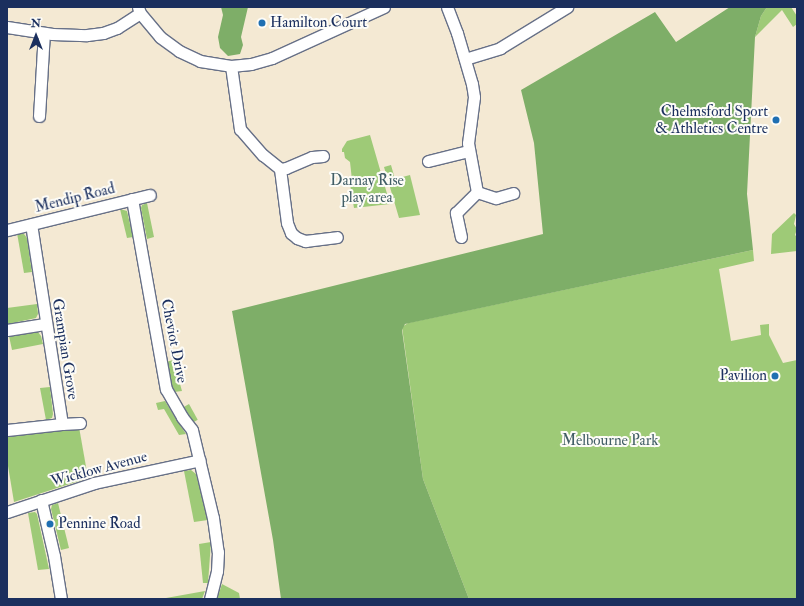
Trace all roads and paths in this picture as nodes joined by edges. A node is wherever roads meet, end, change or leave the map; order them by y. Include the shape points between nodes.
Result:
1 (384, 7) edge
2 (447, 7) edge
3 (567, 7) edge
4 (139, 10) edge
5 (7, 27) edge
6 (44, 33) junction
7 (466, 59) junction
8 (231, 66) junction
9 (39, 116) dead end
10 (468, 151) junction
11 (323, 156) dead end
12 (428, 161) dead end
13 (280, 169) junction
14 (477, 192) junction
15 (513, 193) dead end
16 (150, 195) dead end
17 (132, 199) junction
18 (31, 224) junction
19 (7, 230) edge
20 (337, 237) dead end
21 (462, 237) dead end
22 (46, 324) junction
23 (7, 330) edge
24 (80, 423) dead end
25 (62, 424) junction
26 (7, 430) edge
27 (200, 460) junction
28 (41, 500) junction
29 (7, 512) edge
30 (61, 599) edge
31 (210, 599) edge

1 - 8 street via 272,58
2 - 7 street
3 - 7 street via 500,48
4 - 6 street via 117,28 103,33
4 - 8 street via 160,37 179,52 200,61
5 - 6 street
6 - 9 street
7 - 10 street via 474,97
8 - 13 street via 240,129 263,155
10 - 12 street
10 - 14 street
11 - 13 street via 312,157
13 - 20 street via 290,233 305,241
14 - 15 street via 496,198
14 - 21 street via 456,213
16 - 17 street, Mendip Road
17 - 18 street, Mendip Road
17 - 27 street, Cheviot Drive via 166,389 192,430
18 - 19 street, Mendip Road
18 - 22 street, Grampian Grove
22 - 23 street
22 - 25 street, Grampian Grove
24 - 25 street
25 - 26 street
27 - 28 street, Wicklow Avenue via 94,483
27 - 31 street, Cheviot Drive via 218,552 217,571
28 - 29 street, Wicklow Avenue
28 - 30 street

